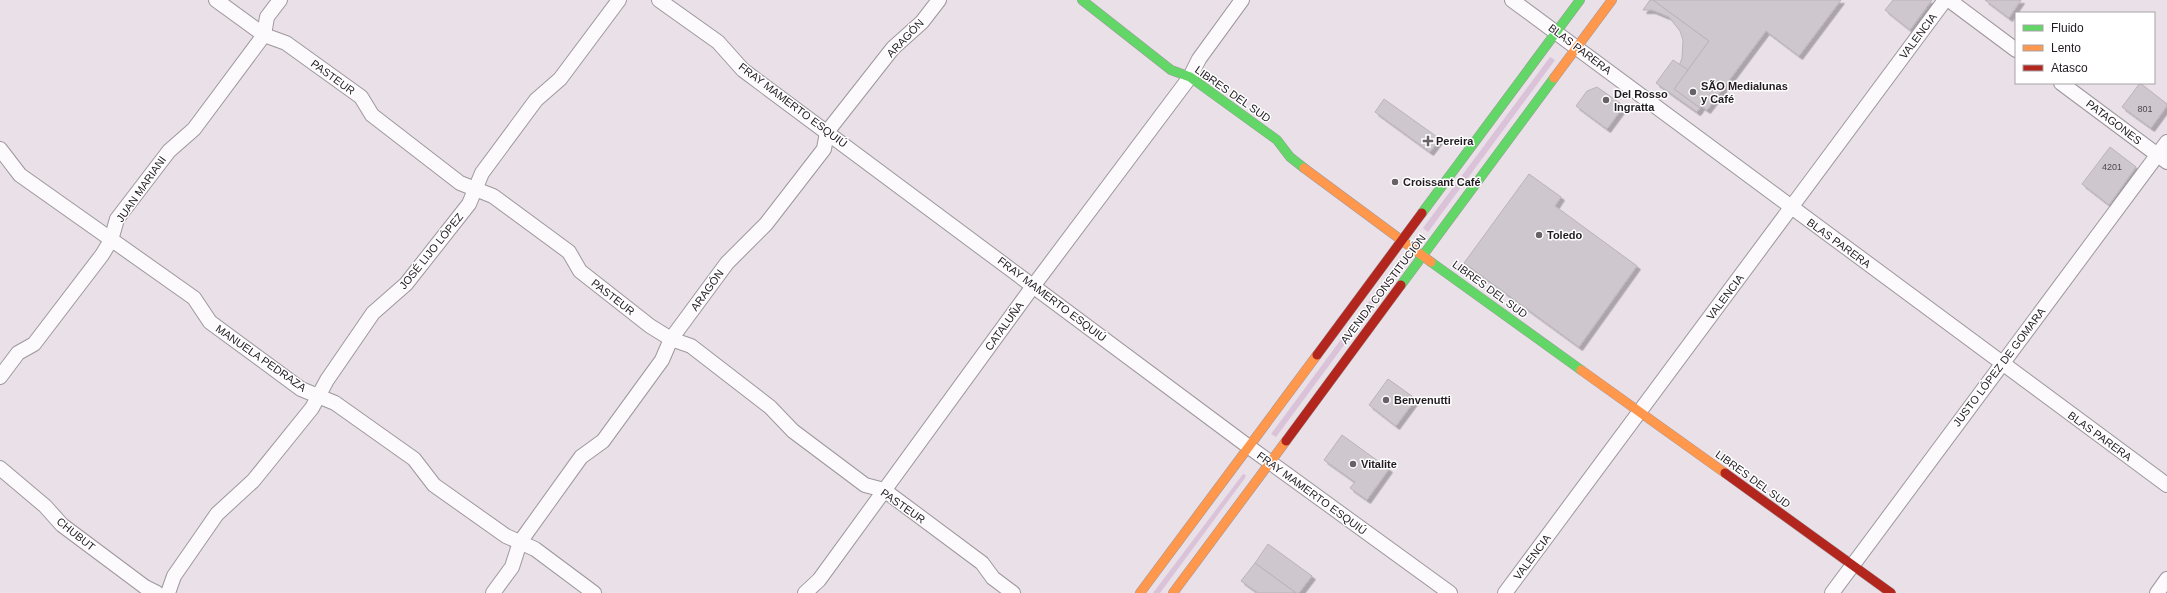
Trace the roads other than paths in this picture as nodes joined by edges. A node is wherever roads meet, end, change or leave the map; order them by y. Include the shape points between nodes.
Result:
1 (216, 0) edge
2 (280, 0) edge
3 (619, 0) edge
4 (659, 0) edge
5 (939, 0) edge
6 (1082, 0) edge
7 (1242, 0) edge
8 (1512, 0) edge
9 (1580, 0) edge
10 (1612, 0) edge
11 (1945, 0) edge
12 (1949, 0) edge
13 (1556, 32) junction
14 (264, 35) junction
15 (1577, 47) junction
16 (2015, 49) edge
17 (1190, 77) junction
18 (2062, 84) edge
19 (826, 132) junction
20 (2167, 142) edge
21 (0, 149) edge
22 (2162, 158) edge
23 (476, 189) junction
24 (1791, 208) junction
25 (111, 240) junction
26 (1401, 240) junction
27 (1423, 256) junction
28 (1034, 285) junction
29 (671, 339) junction
30 (2002, 364) junction
31 (0, 377) edge
32 (318, 395) junction
33 (1640, 412) junction
34 (1249, 447) junction
35 (1270, 462) junction
36 (0, 468) edge
37 (2167, 485) edge
38 (884, 490) junction
39 (520, 542) junction
40 (1853, 565) junction
41 (2167, 579) edge
42 (157, 593) edge
43 (168, 593) edge
44 (493, 593) edge
45 (594, 593) edge
46 (805, 593) edge
47 (1013, 593) edge
48 (1140, 593) edge
49 (1173, 593) edge
50 (1450, 593) edge
51 (1505, 593) edge
52 (1832, 593) edge
53 (1891, 593) edge
54 (2157, 593) edge

1 - 14 street, PASTEUR
2 - 14 street, JUAN MARIANI via 267,17
3 - 23 street, JOSÉ LIJO LÓPEZ via 560,79 536,100 482,173
4 - 19 street, FRAY MAMERTO ESQUIÚ via 718,42 742,70
5 - 19 street, ARAGÓN via 922,22 894,48
6 - 17 main road, LIBRES DEL SUD via 1172,70
7 - 17 street, CATALUÑA via 1199,59
8 - 13 street, BLAS PARERA
9 - 13 main road, AVENIDA CONSTITUCIÓN
10 - 15 main road, AVENIDA CONSTITUCIÓN
11 - 24 street, VALENCIA
12 - 16 street
13 - 15 street, BLAS PARERA
13 - 26 main road, AVENIDA CONSTITUCIÓN
14 - 23 street, PASTEUR via 286,43 361,97 372,115 460,182
14 - 25 street, JUAN MARIANI via 194,129 169,151 117,219
15 - 24 street, BLAS PARERA
15 - 27 main road, AVENIDA CONSTITUCIÓN
17 - 26 main road, LIBRES DEL SUD via 1277,140 1290,157
17 - 28 street, CATALUÑA
18 - 22 street, PATAGONES
19 - 28 street, FRAY MAMERTO ESQUIÚ
19 - 29 street, ARAGÓN via 824,149 766,224 727,263
20 - 22 street, JUSTO LÓPEZ DE GOMARA
21 - 25 street, MANUELA PEDRAZA via 20,175
22 - 30 street, JUSTO LÓPEZ DE GOMARA
23 - 29 street, PASTEUR via 493,196 569,252 580,271 650,326
23 - 32 street, JOSÉ LIJO LÓPEZ via 469,204 406,284 373,313
24 - 30 street, BLAS PARERA
24 - 33 street, VALENCIA
25 - 31 street, JUAN MARIANI via 34,344 18,353
25 - 32 street, MANUELA PEDRAZA via 194,298 210,322 301,389
26 - 27 main road, LIBRES DEL SUD
26 - 34 main road, AVENIDA CONSTITUCIÓN
27 - 33 main road, LIBRES DEL SUD
27 - 35 main road, AVENIDA CONSTITUCIÓN
28 - 34 street, FRAY MAMERTO ESQUIÚ
28 - 38 street, CATALUÑA
29 - 38 street, PASTEUR via 691,346 770,407 793,431 865,485
29 - 39 street, ARAGÓN via 662,360 608,435 581,457
30 - 37 street, BLAS PARERA
30 - 40 street, JUSTO LÓPEZ DE GOMARA
32 - 39 street, MANUELA PEDRAZA via 335,402 414,459 434,485 506,536
32 - 43 street, JOSÉ LIJO LÓPEZ via 312,408 253,481 217,514 174,576
33 - 40 main road, LIBRES DEL SUD
33 - 51 street, VALENCIA
34 - 35 street, FRAY MAMERTO ESQUIÚ
34 - 48 main road, AVENIDA CONSTITUCIÓN
35 - 49 main road, AVENIDA CONSTITUCIÓN
35 - 50 street, FRAY MAMERTO ESQUIÚ
36 - 42 street, CHUBUT via 45,506 62,525 145,587
38 - 46 street, CATALUÑA via 819,580
38 - 47 street, PASTEUR via 982,563 993,578
39 - 44 street, ARAGÓN via 512,566
39 - 45 street, MANUELA PEDRAZA via 535,549
40 - 52 street, JUSTO LÓPEZ DE GOMARA
40 - 53 main road, LIBRES DEL SUD
41 - 54 street

